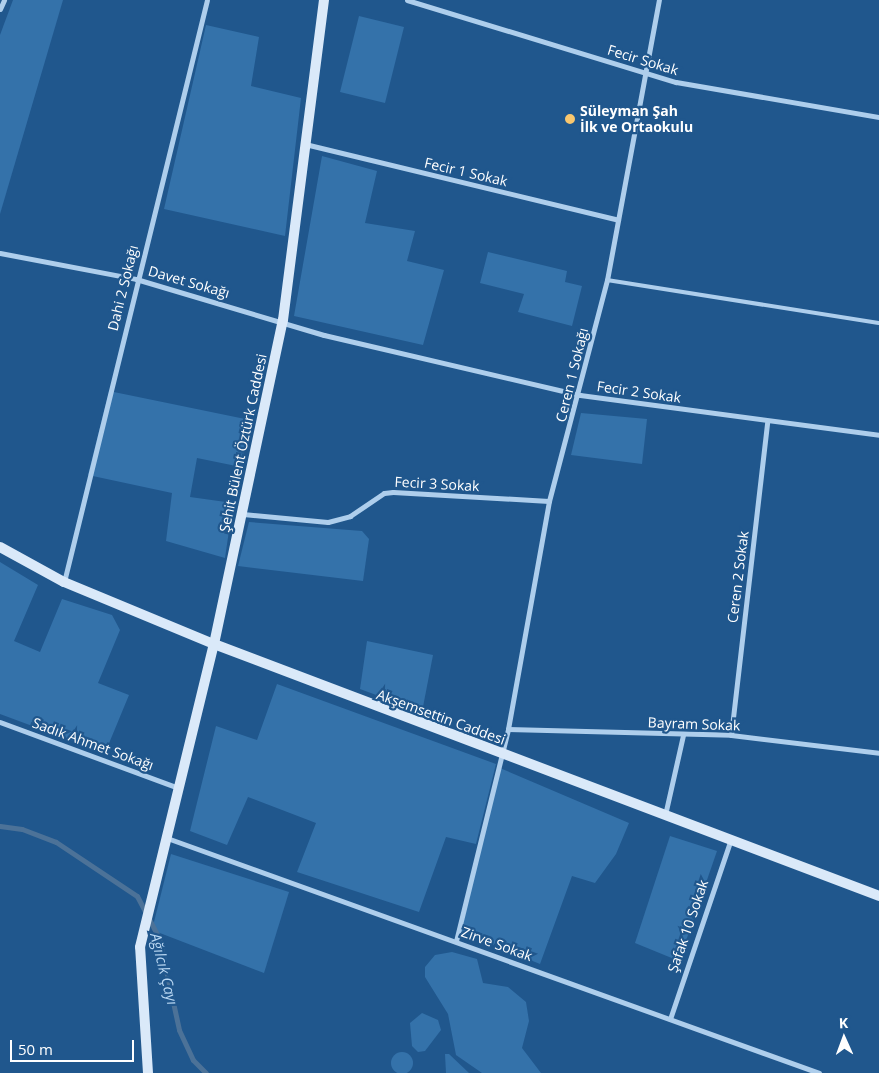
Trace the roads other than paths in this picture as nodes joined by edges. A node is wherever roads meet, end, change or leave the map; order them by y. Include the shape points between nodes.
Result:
1 (4, 0) edge
2 (207, 0) edge
3 (324, 0) edge
4 (407, 0) edge
5 (659, 0) edge
6 (0, 8) edge
7 (644, 72) junction
8 (879, 117) edge
9 (309, 145) junction
10 (618, 220) junction
11 (0, 253) edge
12 (136, 279) junction
13 (607, 280) junction
14 (283, 320) junction
15 (879, 323) edge
16 (580, 394) junction
17 (767, 422) junction
18 (879, 435) edge
19 (549, 501) junction
20 (243, 514) junction
21 (0, 547) edge
22 (64, 582) junction
23 (214, 644) junction
24 (0, 722) edge
25 (508, 729) junction
26 (683, 735) junction
27 (731, 735) junction
28 (501, 753) junction
29 (879, 753) edge
30 (178, 788) junction
31 (664, 816) junction
32 (166, 838) junction
33 (730, 842) junction
34 (879, 896) edge
35 (456, 941) junction
36 (670, 1019) junction
37 (799, 1066) junction
38 (148, 1073) edge
39 (797, 1073) edge
40 (819, 1073) edge

1 - 6 street
2 - 12 street, Dahi 2 Sokağı
3 - 9 street, Şehit Bülent Öztürk Caddesi
4 - 7 street, Fecir Sokak
5 - 7 street, Ceren 1 Sokağı
7 - 8 street, Fecir Sokak via 719,91
7 - 10 street, Ceren 1 Sokağı
9 - 10 street, Fecir 1 Sokak
9 - 14 street, Şehit Bülent Öztürk Caddesi
10 - 13 street, Ceren 1 Sokağı
11 - 12 street, Davet Sokağı
12 - 14 street, Davet Sokağı
12 - 22 street, Dahi 2 Sokağı
13 - 15 lane
13 - 16 street, Ceren 1 Sokağı
14 - 16 street, Fecir 2 Sokak via 324,335
14 - 20 street, Şehit Bülent Öztürk Caddesi
16 - 17 street, Fecir 2 Sokak
16 - 19 street, Ceren 1 Sokağı
17 - 18 street, Fecir 2 Sokak
17 - 27 street, Ceren 2 Sokak
19 - 20 street, Fecir 3 Sokak via 393,492 384,493 350,516 328,522
19 - 25 street, Ceren 1 Sokağı
20 - 23 street, Şehit Bülent Öztürk Caddesi
21 - 22 street, Akşemsettin Caddesi
22 - 23 street, Akşemsettin Caddesi
23 - 28 street, Akşemsettin Caddesi
23 - 30 street, Şehit Bülent Öztürk Caddesi
24 - 30 street, Sadık Ahmet Sokağı
25 - 26 street, Bayram Sokak
25 - 28 street, Ceren 1 Sokağı
26 - 27 street, Bayram Sokak
26 - 31 street
27 - 29 street, Bayram Sokak
28 - 31 street, Akşemsettin Caddesi
28 - 35 street, Ceren 1 Sokağı
30 - 32 street, Şehit Bülent Öztürk Caddesi
31 - 33 street, Akşemsettin Caddesi
32 - 35 street, Zirve Sokak
32 - 38 street, Şehit Bülent Öztürk Caddesi via 142,934 139,976
33 - 34 street, Akşemsettin Caddesi
33 - 36 street, Şafak 10 Sokak
35 - 36 street, Zirve Sokak
36 - 37 street, Zirve Sokak
37 - 39 street
37 - 40 street, Zirve Sokak

